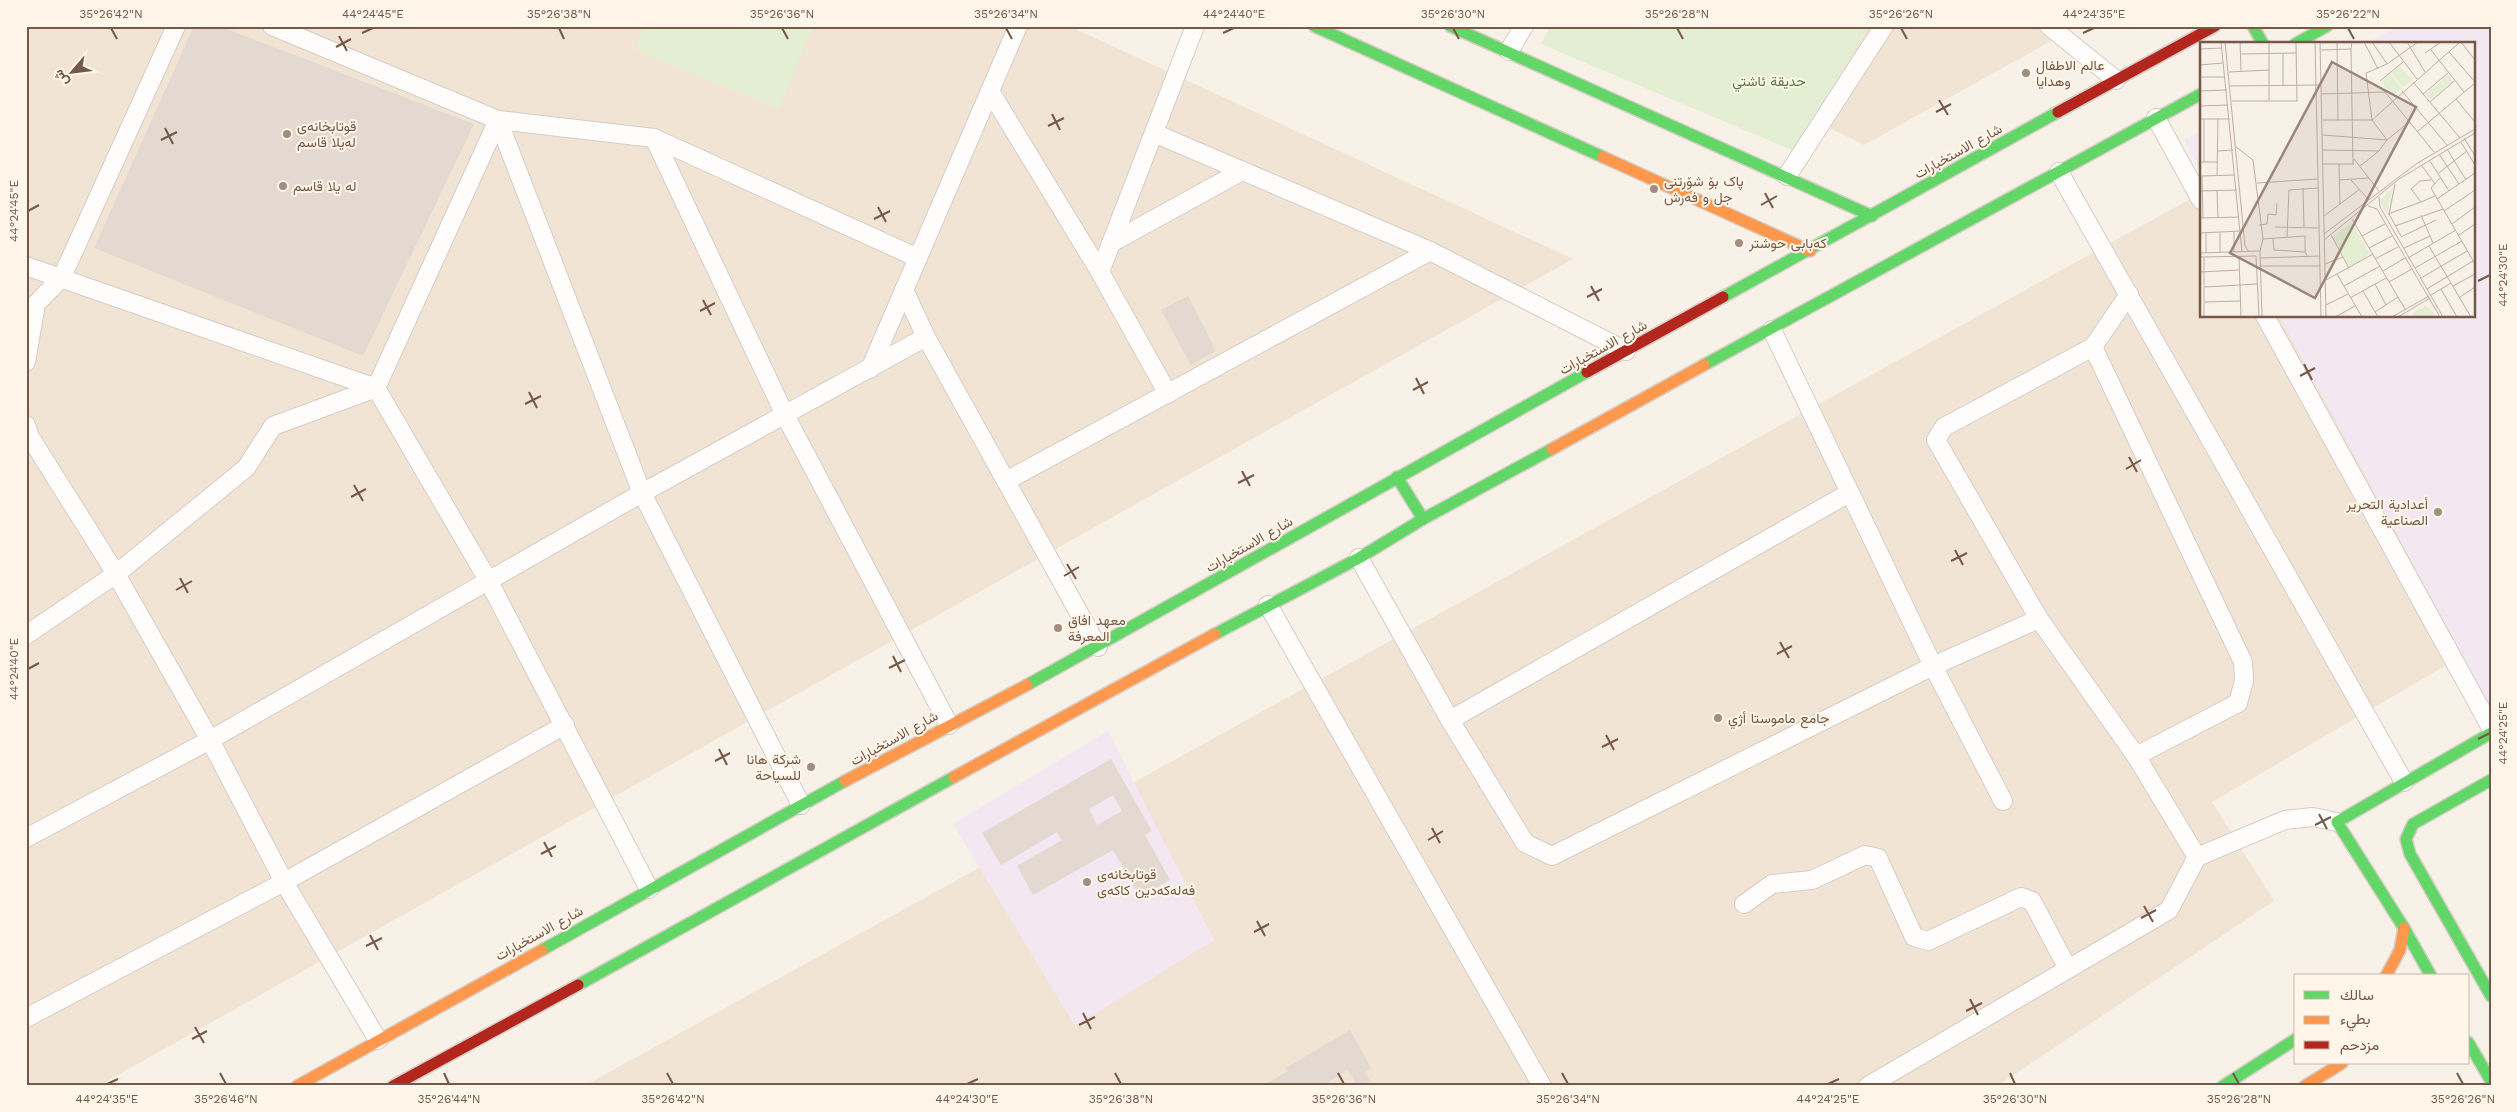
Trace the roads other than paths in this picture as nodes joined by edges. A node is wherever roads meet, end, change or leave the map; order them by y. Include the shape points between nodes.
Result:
1 (176, 26) edge
2 (272, 26) edge
3 (1018, 26) edge
4 (1196, 26) edge
5 (1314, 26) edge
6 (1450, 26) edge
7 (1524, 26) edge
8 (1884, 26) edge
9 (2049, 26) edge
10 (2215, 26) edge
11 (2253, 26) edge
12 (2327, 26) edge
13 (2262, 42) edge
14 (2299, 42) edge
15 (1509, 51) junction
16 (2116, 80) junction
17 (990, 91) junction
18 (2200, 95) edge
19 (2156, 118) junction
20 (498, 120) junction
21 (1154, 133) junction
22 (654, 138) junction
23 (1242, 171) junction
24 (2059, 172) junction
25 (1787, 176) junction
26 (2200, 198) edge
27 (1872, 216) junction
28 (1111, 242) junction
29 (1430, 251) junction
30 (1810, 251) junction
31 (918, 258) junction
32 (26, 266) edge
33 (1100, 272) junction
34 (62, 277) junction
35 (904, 290) junction
36 (2129, 294) junction
37 (2266, 318) edge
38 (1772, 330) junction
39 (926, 337) junction
40 (2093, 348) junction
41 (1626, 351) junction
42 (26, 362) edge
43 (870, 369) junction
44 (376, 388) junction
45 (1168, 394) junction
46 (785, 415) junction
47 (26, 425) edge
48 (1396, 477) junction
49 (1006, 481) junction
50 (642, 493) junction
51 (1849, 493) junction
52 (1423, 519) junction
53 (1359, 558) junction
54 (116, 574) junction
55 (488, 580) junction
56 (1268, 605) junction
57 (2039, 619) junction
58 (26, 635) edge
59 (1098, 647) junction
60 (1933, 666) junction
61 (1450, 720) junction
62 (565, 725) junction
63 (949, 725) junction
64 (2491, 728) edge
65 (2491, 733) edge
66 (210, 740) junction
67 (2136, 756) junction
68 (2491, 780) edge
69 (2404, 782) junction
70 (2003, 801) dead end
71 (801, 805) junction
72 (2338, 822) junction
73 (26, 838) edge
74 (2197, 857) junction
75 (284, 882) junction
76 (649, 889) junction
77 (1744, 904) dead end
78 (2404, 928) junction
79 (2068, 969) junction
80 (2387, 974) edge
81 (2430, 974) edge
82 (2491, 996) edge
83 (26, 1018) edge
84 (378, 1040) junction
85 (2294, 1040) edge
86 (2470, 1047) edge
87 (2340, 1064) edge
88 (2484, 1081) edge
89 (297, 1086) edge
90 (393, 1086) edge
91 (1542, 1086) edge
92 (1868, 1086) edge
93 (2224, 1086) edge
94 (2306, 1086) edge

1 - 34 street
2 - 20 street
3 - 17 street
4 - 21 street
5 - 30 main road
6 - 15 main road
7 - 15 street
8 - 25 street
9 - 16 street
10 - 16 main road, شارع الاستخبارات
11 - 13 main road
12 - 14 main road
15 - 25 main road
16 - 27 main road, شارع الاستخبارات
17 - 31 street
17 - 33 street
18 - 19 main road
19 - 24 main road
19 - 26 street
20 - 22 street
20 - 44 street
20 - 50 street
21 - 23 street
21 - 28 street
22 - 31 street
22 - 46 street
23 - 28 street
23 - 29 street
24 - 36 street
24 - 38 main road
25 - 27 main road
27 - 30 main road, شارع الاستخبارات
28 - 33 street
29 - 41 street
29 - 45 street
30 - 41 main road, شارع الاستخبارات
31 - 35 street
32 - 34 street
33 - 45 street
34 - 42 street via 36,304
34 - 44 street
35 - 39 street
35 - 43 street
36 - 40 street
36 - 69 street
37 - 64 street
38 - 51 street
38 - 52 main road
39 - 43 street
39 - 49 street
40 - 57 street via 1944,428 1936,440
40 - 67 street via 2243,662 2244,681 2238,703
41 - 48 main road, شارع الاستخبارات
43 - 46 street
44 - 54 street via 273,426 246,468
44 - 55 street
45 - 49 street
46 - 50 street
46 - 63 street
47 - 54 street via 30,437
48 - 52 main road
48 - 59 main road, شارع الاستخبارات
49 - 59 street
50 - 55 street
50 - 71 street
51 - 60 street
51 - 61 street
52 - 53 main road
53 - 56 main road
53 - 61 street
54 - 58 street
54 - 66 street
55 - 62 street
55 - 66 street
56 - 90 main road
56 - 91 street
57 - 60 street
57 - 67 street
59 - 63 main road, شارع الاستخبارات
60 - 61 street via 1552,856 1525,843
60 - 70 street
62 - 75 street
62 - 76 street
63 - 71 main road, شارع الاستخبارات
65 - 69 main road
66 - 73 street
66 - 75 street
67 - 74 street
68 - 82 main road via 2413,824 2406,839 2410,854
69 - 72 main road
71 - 76 main road, شارع الاستخبارات
72 - 74 street via 2312,816 2284,820
72 - 78 main road
74 - 79 street via 2169,910
75 - 83 street
75 - 84 street
76 - 84 main road, شارع الاستخبارات
77 - 79 street via 1772,884 1812,880 1865,856 1878,858 1914,937 1928,941 2020,897 2032,901
78 - 80 main road via 2400,950
78 - 81 main road
79 - 92 street
84 - 89 main road, شارع الاستخبارات
85 - 93 main road
86 - 88 main road
87 - 94 main road

